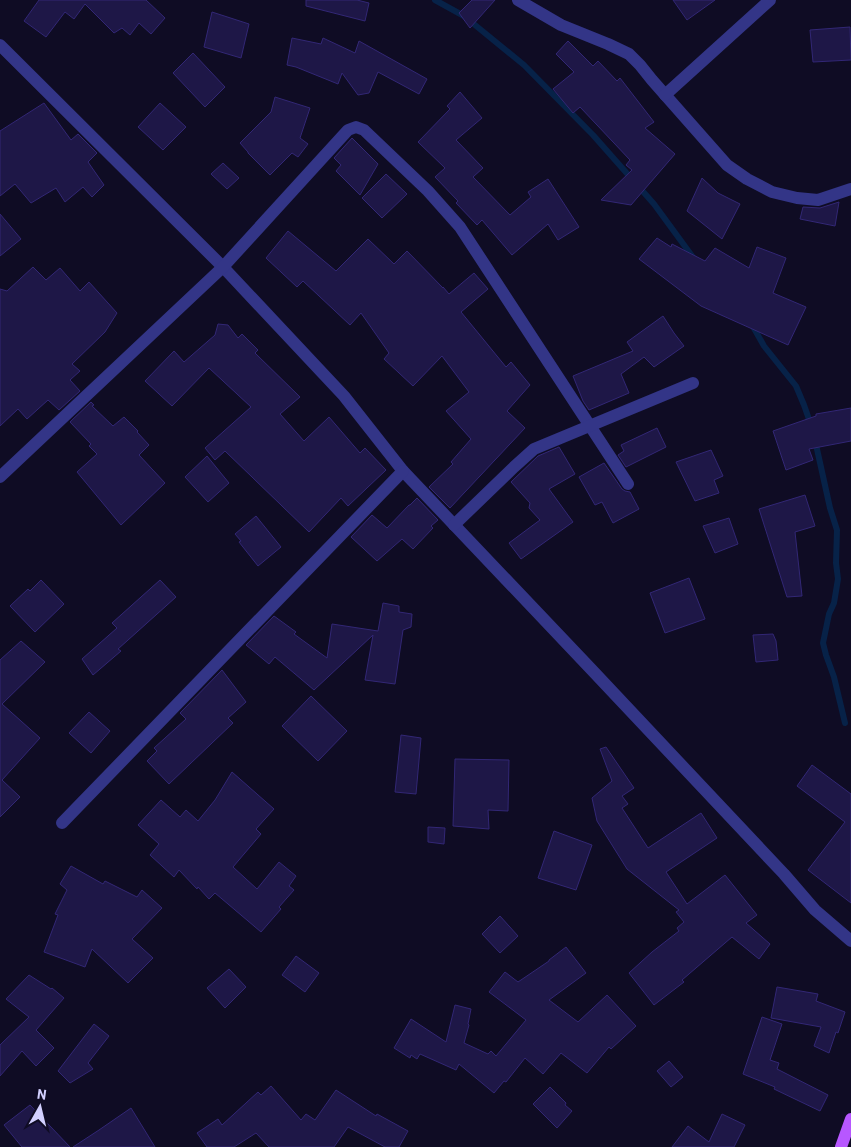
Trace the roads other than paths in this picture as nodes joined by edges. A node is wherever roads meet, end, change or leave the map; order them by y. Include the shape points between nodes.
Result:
1 (518, 0) edge
2 (770, 0) edge
3 (0, 44) edge
4 (665, 95) junction
5 (851, 189) edge
6 (223, 267) junction
7 (693, 383) dead end
8 (590, 425) junction
9 (403, 471) junction
10 (0, 476) edge
11 (628, 484) dead end
12 (454, 525) junction
13 (62, 823) dead end
14 (851, 942) edge
15 (851, 1119) edge
16 (841, 1147) edge

1 - 4 street via 561,26 629,54
2 - 4 street
3 - 6 street
4 - 5 street via 727,165 772,192 818,200
6 - 8 street via 348,130 356,127 364,130 428,191 460,227
6 - 9 street via 344,396
6 - 10 street
7 - 8 street
8 - 11 street
8 - 12 street via 534,449
9 - 12 street
9 - 13 street
12 - 14 street via 815,910
15 - 16 main road

